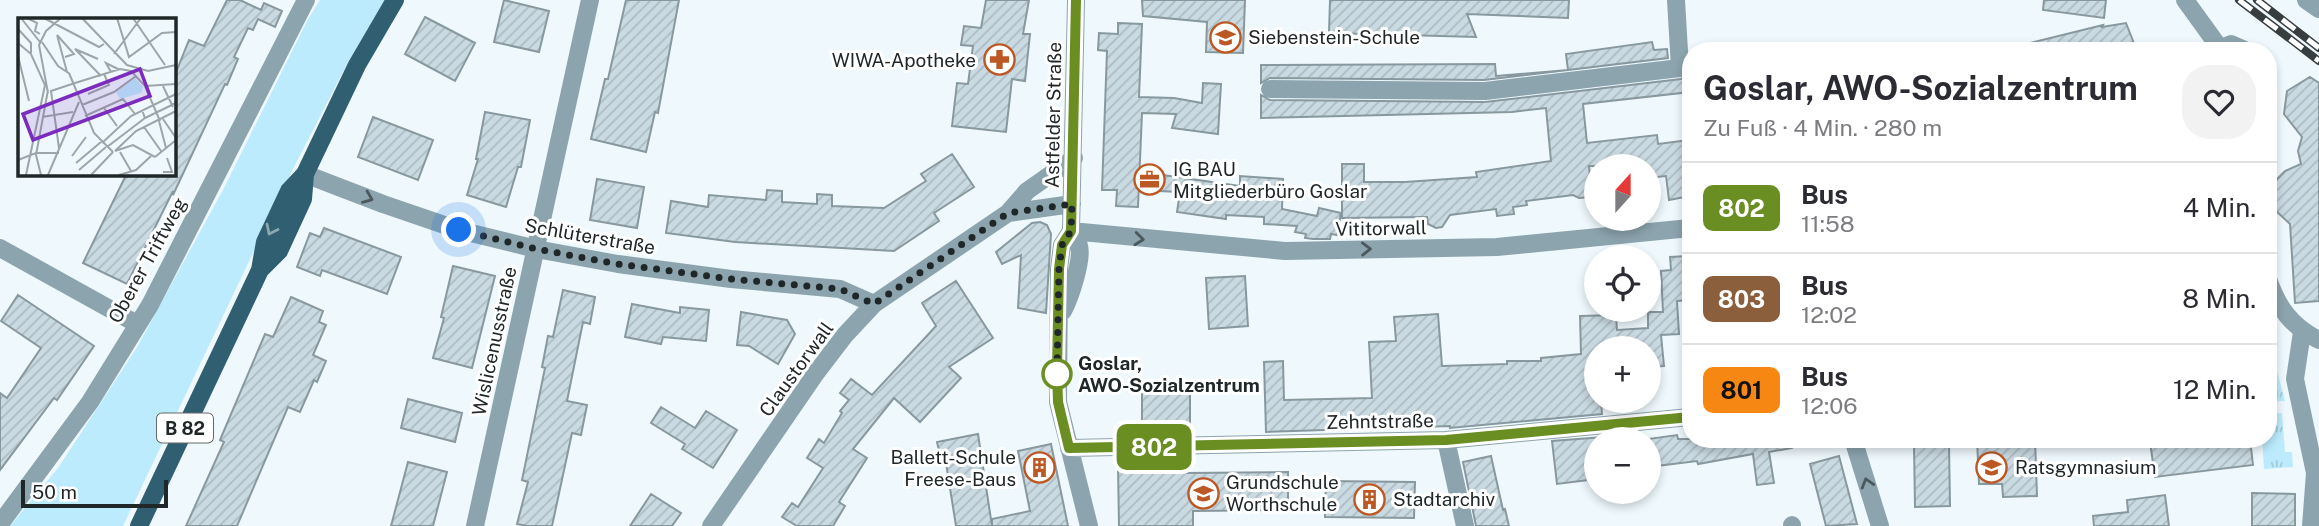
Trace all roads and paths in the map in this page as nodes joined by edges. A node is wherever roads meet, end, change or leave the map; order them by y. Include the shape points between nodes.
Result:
1 (306, 0) edge
2 (395, 0) edge
3 (590, 0) edge
4 (1076, 0) edge
5 (1676, 0) edge
6 (2185, 0) edge
7 (2306, 0) edge
8 (2319, 9) edge
9 (2212, 42) edge
10 (1270, 89) dead end
11 (1074, 158) junction
12 (305, 174) junction
13 (1072, 204) junction
14 (1008, 213) junction
15 (1682, 229) edge
16 (1071, 231) junction
17 (0, 248) edge
18 (536, 249) junction
19 (2277, 299) edge
20 (874, 304) junction
21 (137, 324) junction
22 (2302, 332) junction
23 (2319, 341) edge
24 (1682, 417) edge
25 (1446, 440) junction
26 (1069, 448) junction
27 (1856, 448) edge
28 (0, 524) edge
29 (139, 526) edge
30 (475, 526) edge
31 (711, 526) edge
32 (1089, 526) edge
33 (1465, 526) edge
34 (1880, 526) edge
35 (2311, 526) edge

1 - 21 street, Oberer Triftweg
2 - 12 main road, B 82 via 357,65
3 - 18 street, Wislicenusstraße
4 - 11 street, Astfelder Straße
5 - 10 street via 1680,68 1485,91
6 - 9 street
7 - 8 street
11 - 13 street, Astfelder Straße
11 - 14 street, Claustorwall via 1027,191
12 -> 18 street, Schlüterstraße via 459,230
12 - 29 main road, B 82 via 303,199 279,251 260,270
13 - 14 street, Claustorwall
13 - 16 street, Astfelder Straße
14 - 20 street, Claustorwall
16 -> 15 street, Vititorwall via 1285,251 1497,247
16 - 26 street, Astfelder Straße via 1080,247 1060,319 1058,402
17 - 21 street
18 - 20 street, Schlüterstraße via 707,276 840,289
18 - 30 street, Wislicenusstraße
19 - 22 street
20 - 31 street, Claustorwall via 816,373
21 - 28 street, Oberer Triftweg via 90,402
22 - 23 street
22 - 35 street via 2295,379 2315,473
24 - 25 street, Zehntstraße
25 - 26 street, Zehntstraße
25 - 33 street
26 - 32 street, Astfelder Straße
34 -> 27 street

